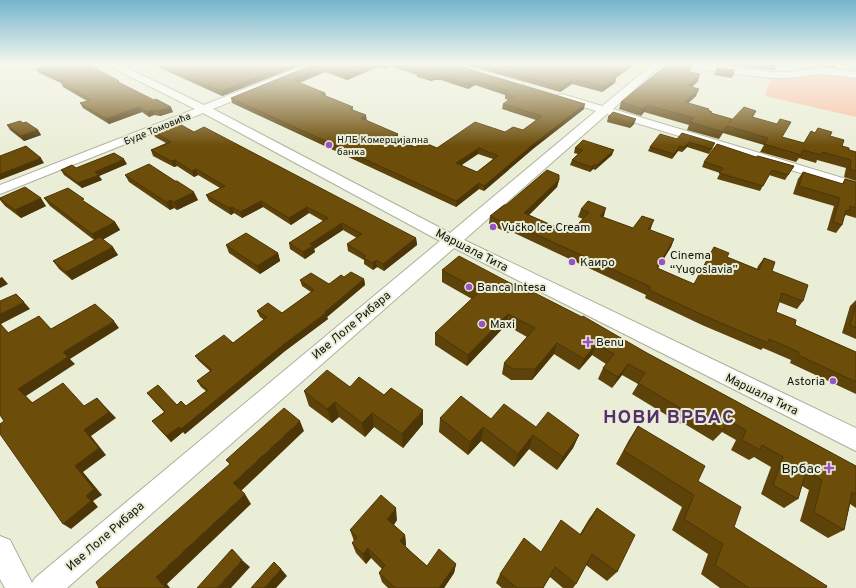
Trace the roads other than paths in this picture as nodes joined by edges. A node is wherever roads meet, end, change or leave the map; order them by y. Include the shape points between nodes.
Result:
1 (168, 91) edge
2 (247, 91) edge
3 (625, 91) edge
4 (550, 94) edge
5 (204, 109) junction
6 (603, 110) junction
7 (856, 186) edge
8 (0, 190) edge
9 (451, 240) junction
10 (856, 440) edge
11 (0, 550) edge
12 (20, 588) edge
13 (45, 588) edge

1 - 5 street, Маршала Тита
2 - 5 street, Буде Томовића
3 - 6 street, Иве Лоле Рибара
4 - 6 street
5 - 8 street, Буде Томовића
5 - 9 street, Маршала Тита
6 - 7 street
6 - 9 street, Иве Лоле Рибара
9 - 10 street, Маршала Тита
9 - 13 street, Иве Лоле Рибара
11 - 12 street

